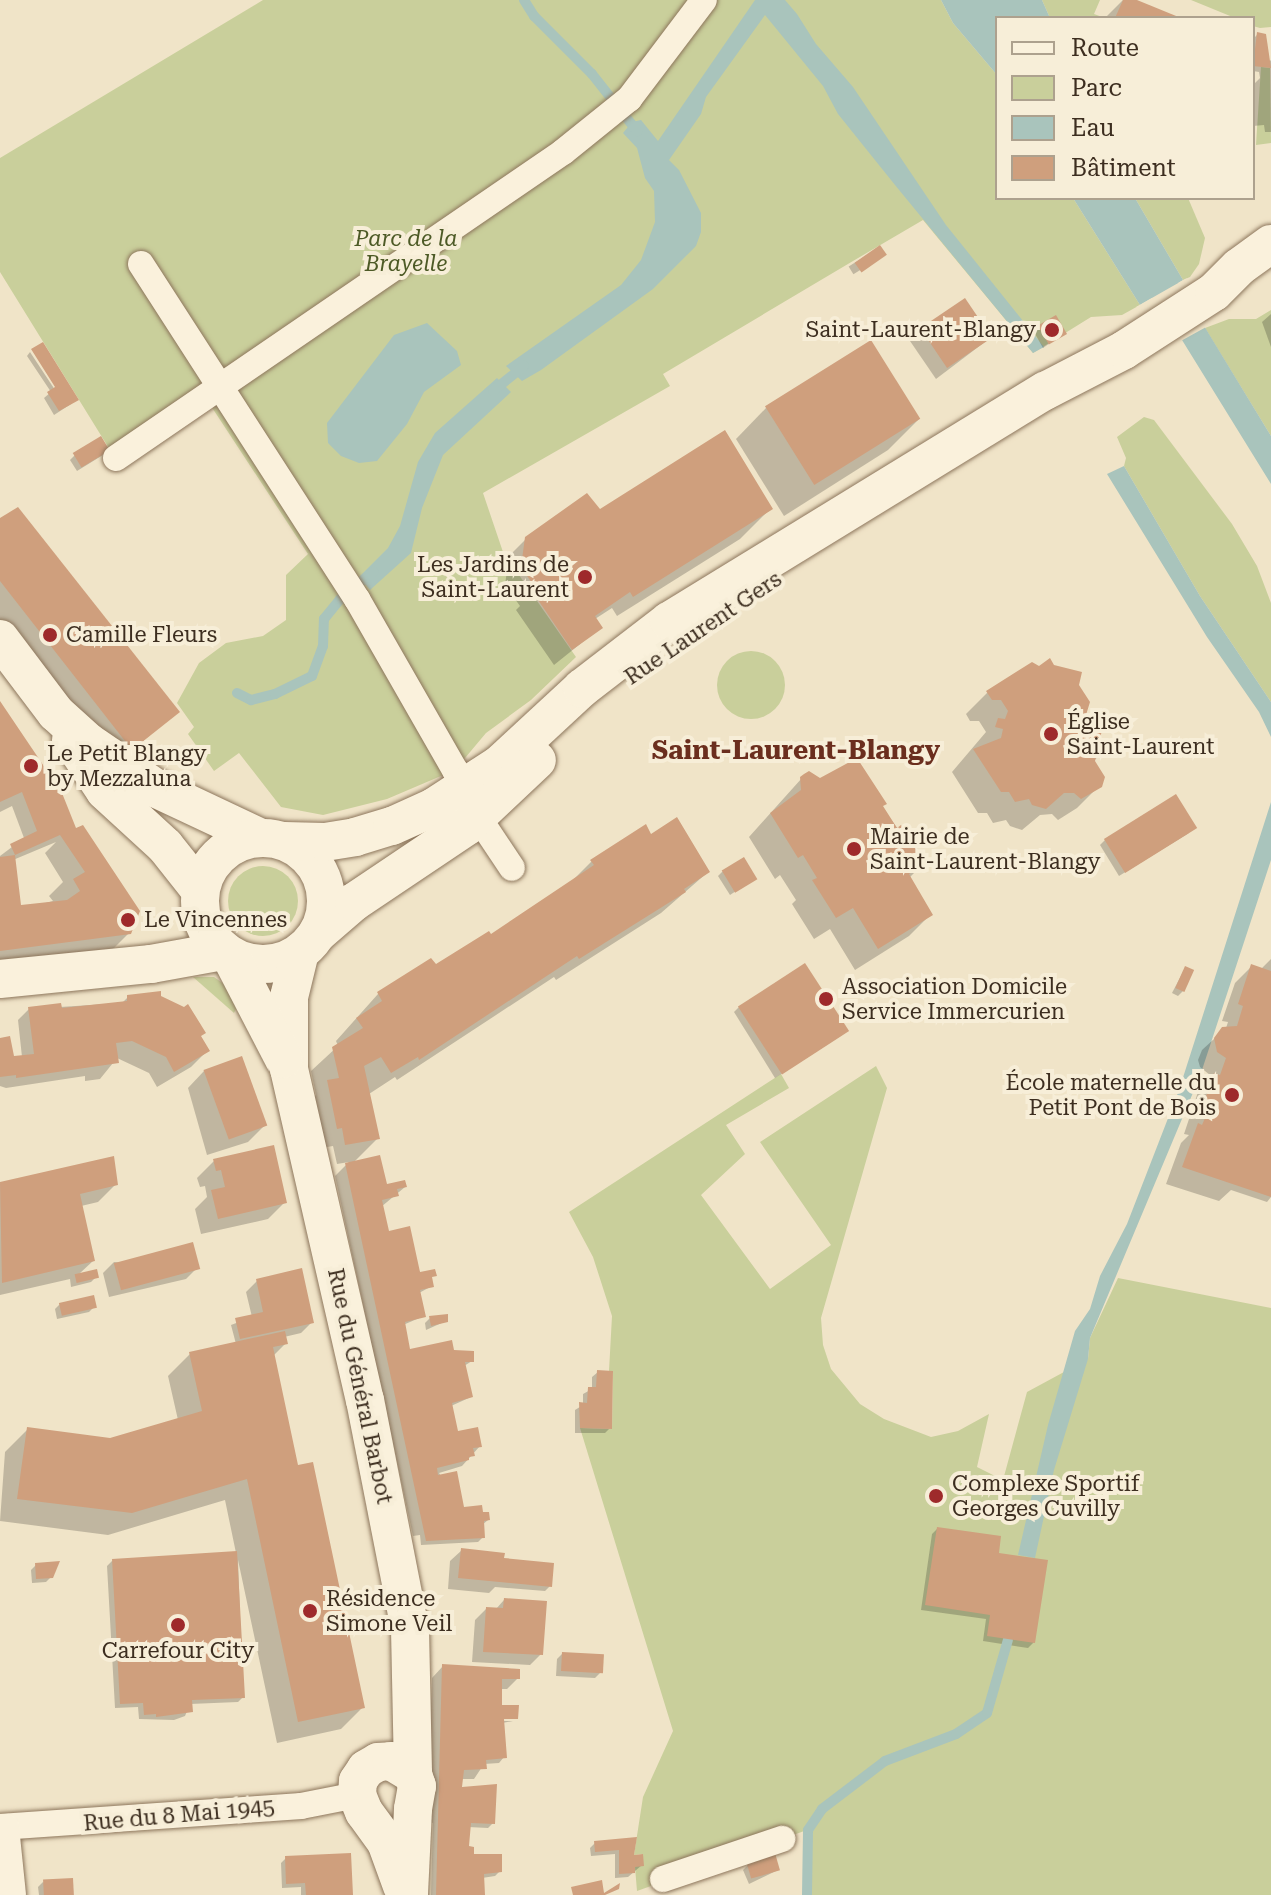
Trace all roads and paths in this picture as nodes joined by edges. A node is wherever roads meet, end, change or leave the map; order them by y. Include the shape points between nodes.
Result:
1 (704, 0) edge
2 (1271, 244) edge
3 (141, 264) dead end
4 (1271, 268) edge
5 (1214, 292) junction
6 (219, 384) junction
7 (116, 458) dead end
8 (0, 639) edge
9 (56, 713) junction
10 (470, 803) junction
11 (271, 839) junction
12 (512, 868) dead end
13 (200, 895) junction
14 (308, 943) junction
15 (227, 953) junction
16 (114, 966) junction
17 (0, 979) edge
18 (289, 1069) junction
19 (401, 1782) junction
20 (364, 1806) junction
21 (3, 1827) edge
22 (782, 1839) dead end
23 (663, 1879) dead end
24 (13, 1895) edge
25 (407, 1895) edge

1 - 6 street via 629,99 563,152
2 - 5 main road, Rue Laurent Gers
3 - 6 street
4 - 5 main road, Rue Laurent Gers
5 - 10 main road, Rue Laurent Gers via 696,603 625,653 515,752
6 - 7 street
6 - 10 street via 350,590
8 - 9 main road
9 - 11 main road via 136,777
9 - 13 main road via 105,791 165,846
10 - 11 main road, Rue Laurent Gers via 325,842
10 - 12 street
10 - 14 main road, Rue Laurent Gers
11 - 13 main road via 234,844 221,853 206,873
11 - 14 main road via 305,853 322,880 326,904
13 - 15 main road via 207,932
13 - 16 main road via 188,921 169,939
14 - 15 main road via 286,960 262,965
14 - 18 main road, Rue du Général Barbot via 289,997
15 - 16 main road
15 - 18 main road, Rue du Général Barbot
16 - 17 main road
18 - 19 main road, Rue du Général Barbot via 406,1593 412,1705
19 - 20 main road via 389,1822
19 - 20 main road via 366,1769 358,1781
19 - 25 main road, Rue du Général Barbot
20 - 21 street, Rue du 8 Mai 1945
20 - 25 main road via 386,1842
21 - 24 street
22 - 23 street

